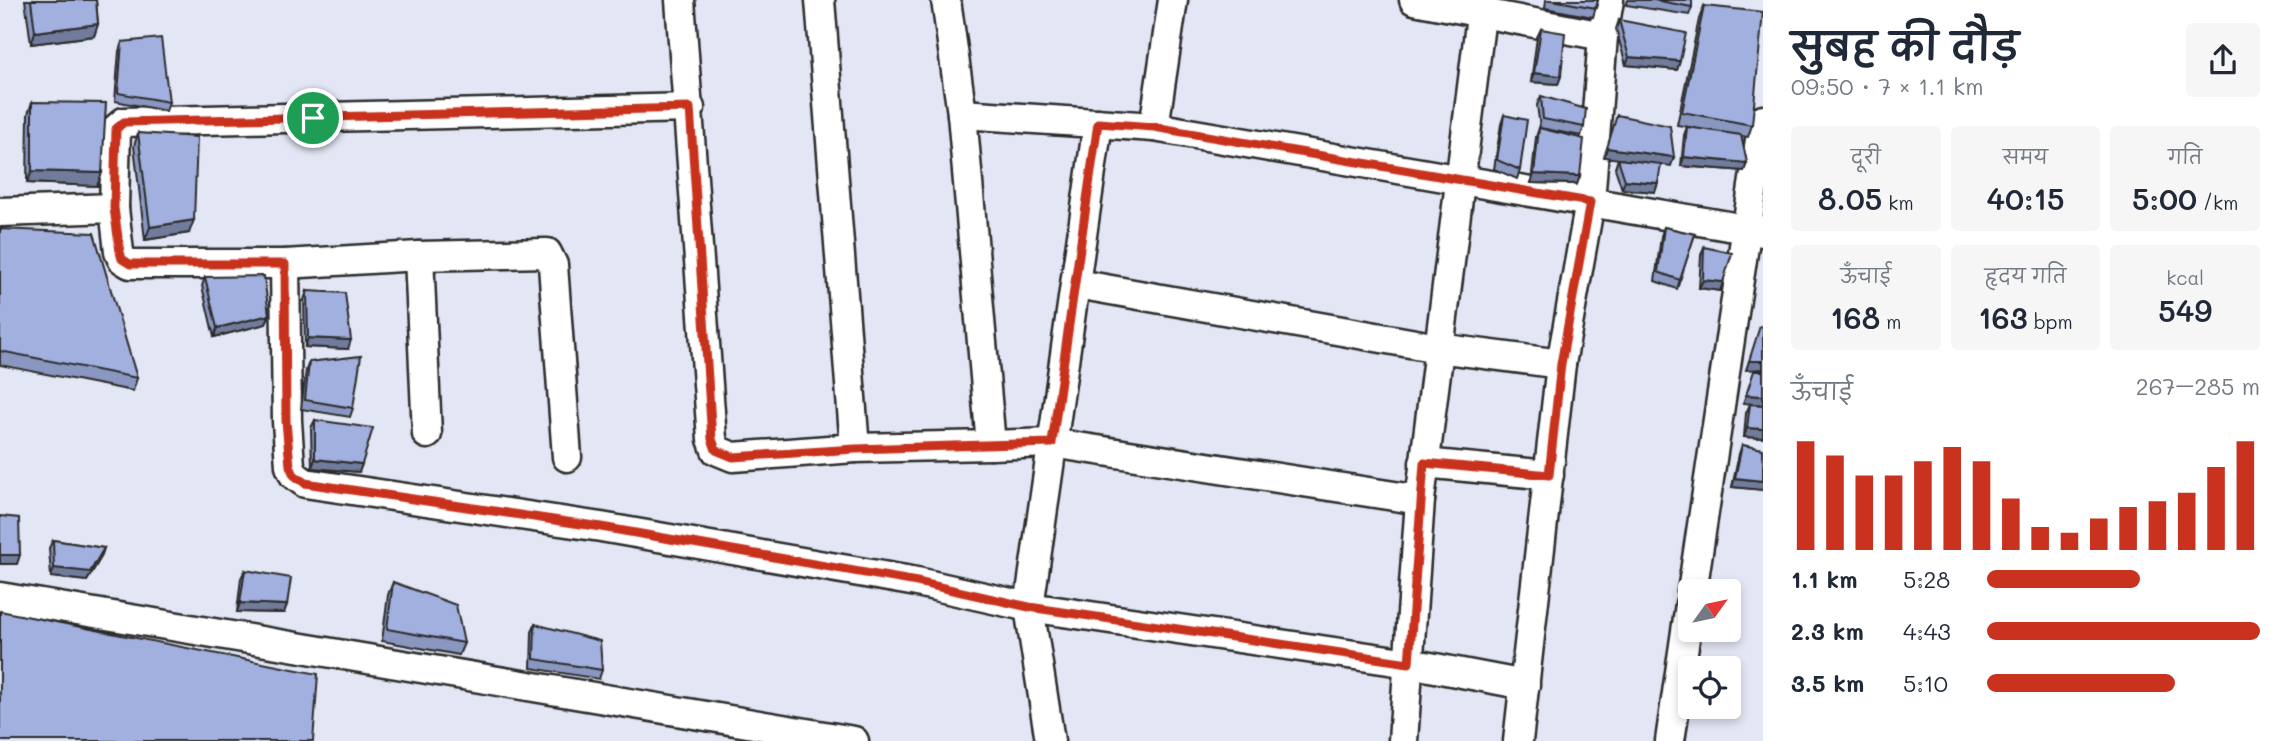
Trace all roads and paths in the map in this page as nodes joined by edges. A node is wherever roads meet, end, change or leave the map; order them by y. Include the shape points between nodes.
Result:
1 (680, 0) edge
2 (820, 0) edge
3 (946, 0) edge
4 (1173, 0) edge
5 (1414, 0) edge
6 (1609, 0) edge
7 (1482, 6) edge
8 (1603, 36) junction
9 (690, 108) junction
10 (962, 114) junction
11 (1763, 120) edge
12 (1098, 123) junction
13 (1154, 127) junction
14 (1458, 179) junction
15 (1590, 202) junction
16 (114, 208) junction
17 (0, 212) edge
18 (1754, 232) edge
19 (419, 256) junction
20 (285, 264) junction
21 (1077, 284) junction
22 (1438, 348) junction
23 (1561, 364) junction
24 (427, 434) dead end
25 (1052, 443) junction
26 (991, 445) junction
27 (855, 449) junction
28 (567, 457) dead end
29 (1424, 463) junction
30 (1549, 475) junction
31 (1420, 500) junction
32 (1694, 579) edge
33 (0, 597) edge
34 (1029, 607) junction
35 (1684, 642) edge
36 (1409, 663) junction
37 (1525, 685) junction
38 (854, 741) edge
39 (1050, 741) edge
40 (1403, 741) edge
41 (1518, 741) edge
42 (1670, 741) edge

1 - 9 street
2 - 27 street
3 - 10 street
4 - 13 street
5 - 7 street
6 - 8 street
7 - 8 street
7 - 14 street
8 - 15 street
9 - 16 street via 124,122 116,129
9 - 27 street via 714,447 733,457
10 - 12 street
10 - 26 street
11 - 18 street
12 - 13 street
12 - 21 street
13 - 14 street
14 - 15 street
14 - 22 street
15 - 18 street
15 - 23 street
16 - 17 street
16 - 20 street via 122,259 130,264
18 - 32 street
19 - 20 street
19 - 24 street
19 - 28 street via 543,252 550,256
20 - 34 street via 290,466 305,483 601,527 917,582
21 - 22 street
21 - 25 street
22 - 23 street
22 - 29 street
23 - 30 street
25 - 26 street
25 - 31 street
25 - 34 street
26 - 27 street
29 - 30 street
29 - 31 street
30 - 37 street
31 - 36 street
33 - 38 street
34 - 36 street
34 - 39 street
35 - 42 street
36 - 37 street
36 - 40 street
37 - 41 street

